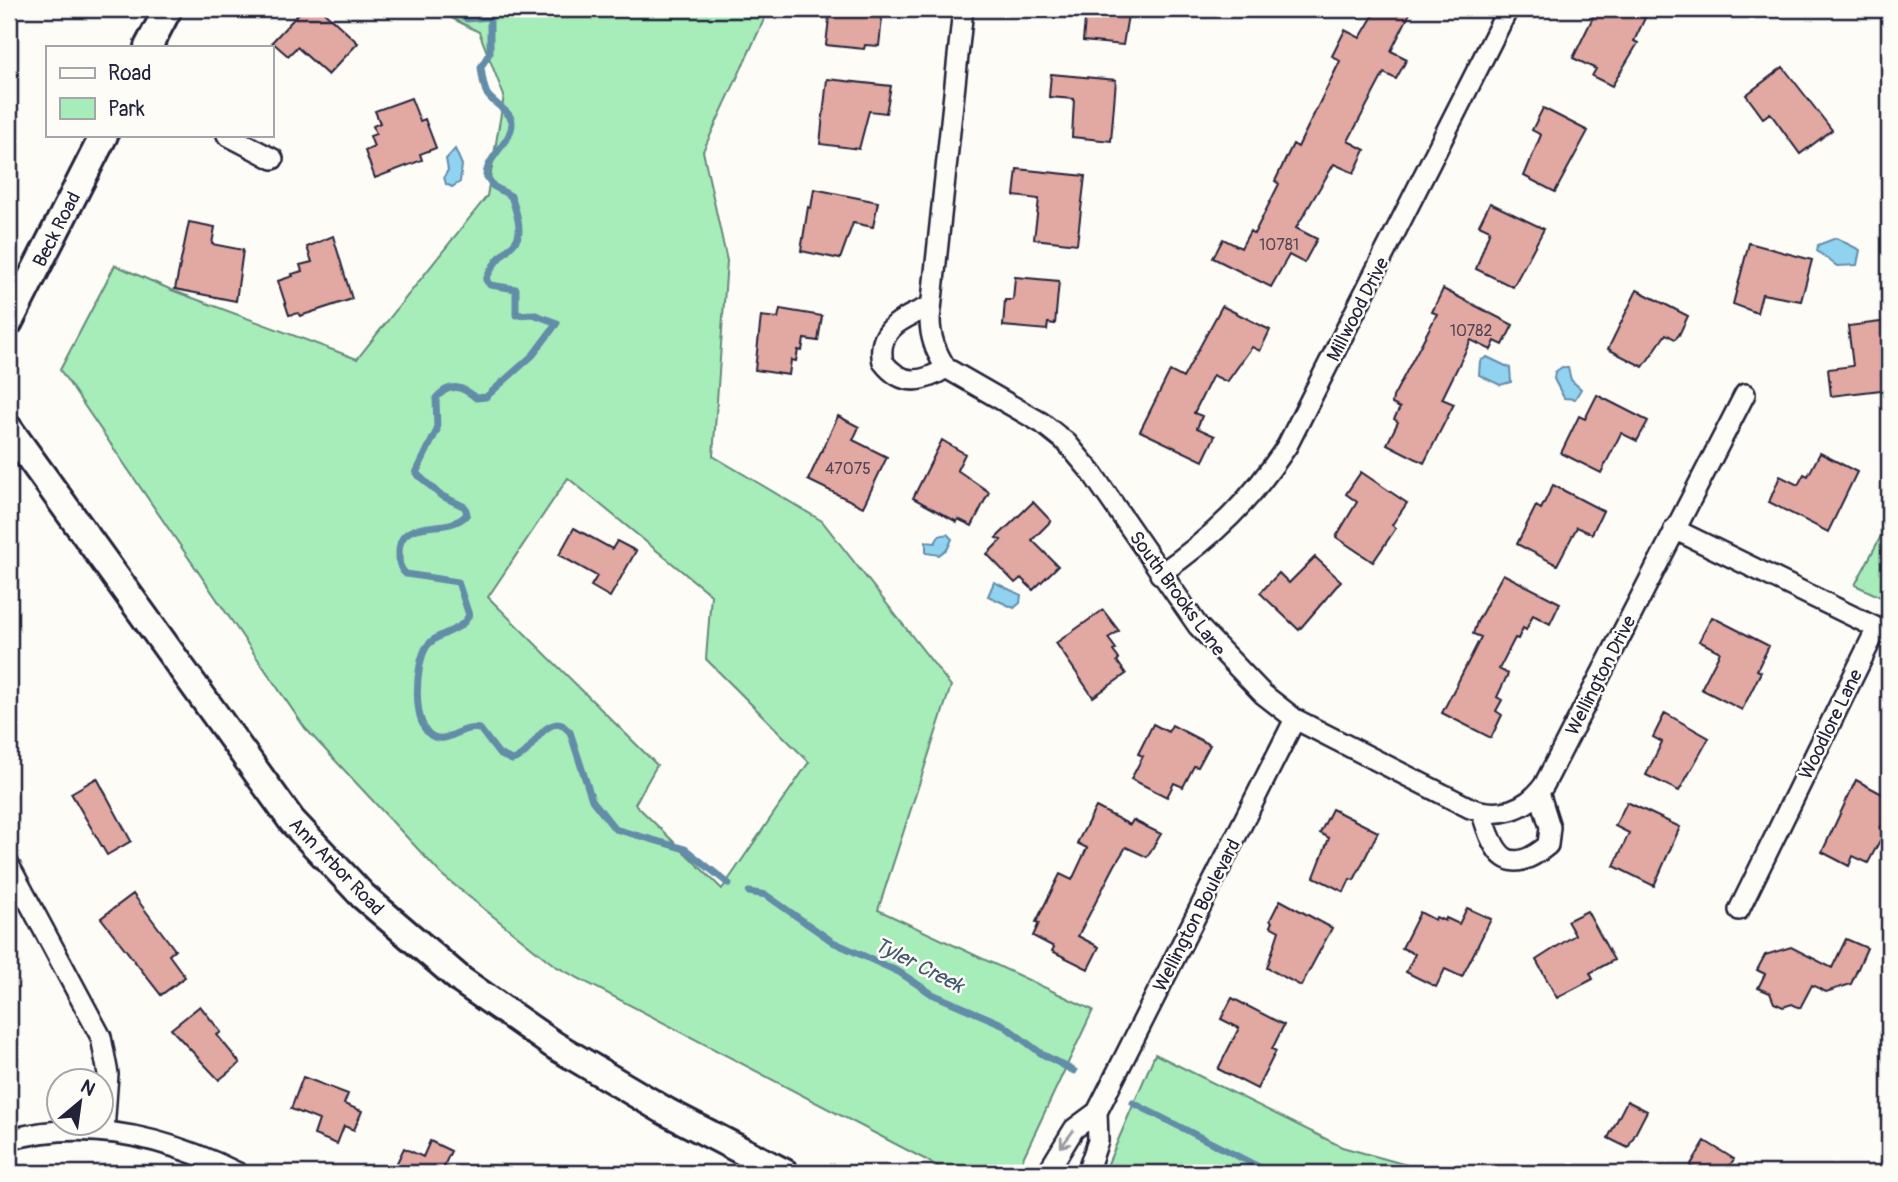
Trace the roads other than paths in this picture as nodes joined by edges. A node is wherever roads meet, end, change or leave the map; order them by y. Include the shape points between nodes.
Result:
1 (168, 9) edge
2 (963, 9) edge
3 (1508, 9) edge
4 (149, 46) edge
5 (103, 136) edge
6 (229, 136) edge
7 (273, 159) dead end
8 (932, 306) junction
9 (9, 323) edge
10 (947, 368) junction
11 (1745, 394) dead end
12 (9, 429) edge
13 (1674, 528) junction
14 (1160, 574) junction
15 (1295, 719) junction
16 (1539, 792) junction
17 (1482, 813) junction
18 (9, 865) edge
19 (1739, 910) dead end
20 (106, 1066) edge
21 (1097, 1112) junction
22 (116, 1133) edge
23 (46, 1134) edge
24 (9, 1140) edge
25 (238, 1173) edge
26 (785, 1173) edge
27 (1046, 1173) edge
28 (1087, 1173) edge

1 - 4 main road
2 - 8 street
3 - 14 street, Millwood Drive via 1287,446 1261,485 1229,520
5 - 9 main road, Beck Road
6 - 7 street
8 - 10 street via 933,344
8 - 10 street via 893,326 883,340 881,354 889,370 909,379 928,380
10 - 14 street, South Brooks Lane via 1042,423 1067,443
11 - 13 street, Wellington Drive
12 - 26 main road, Ann Arbor Road via 292,821 363,896 462,981 554,1045 656,1106
13 - 16 street, Wellington Drive
13 - 19 street, Woodlore Lane via 1877,628
14 - 15 street, South Brooks Lane via 1215,648
15 - 17 street, South Brooks Lane
15 - 21 street, Wellington Boulevard
16 - 17 street, Wellington Drive via 1513,810
16 - 17 street via 1550,827 1549,845 1530,861 1511,861 1499,853
18 - 20 street via 101,1037
21 -> 27 street, Wellington Boulevard via 1074,1129
21 - 28 street, Wellington Boulevard via 1098,1142
22 - 25 street via 158,1141
23 - 24 street

